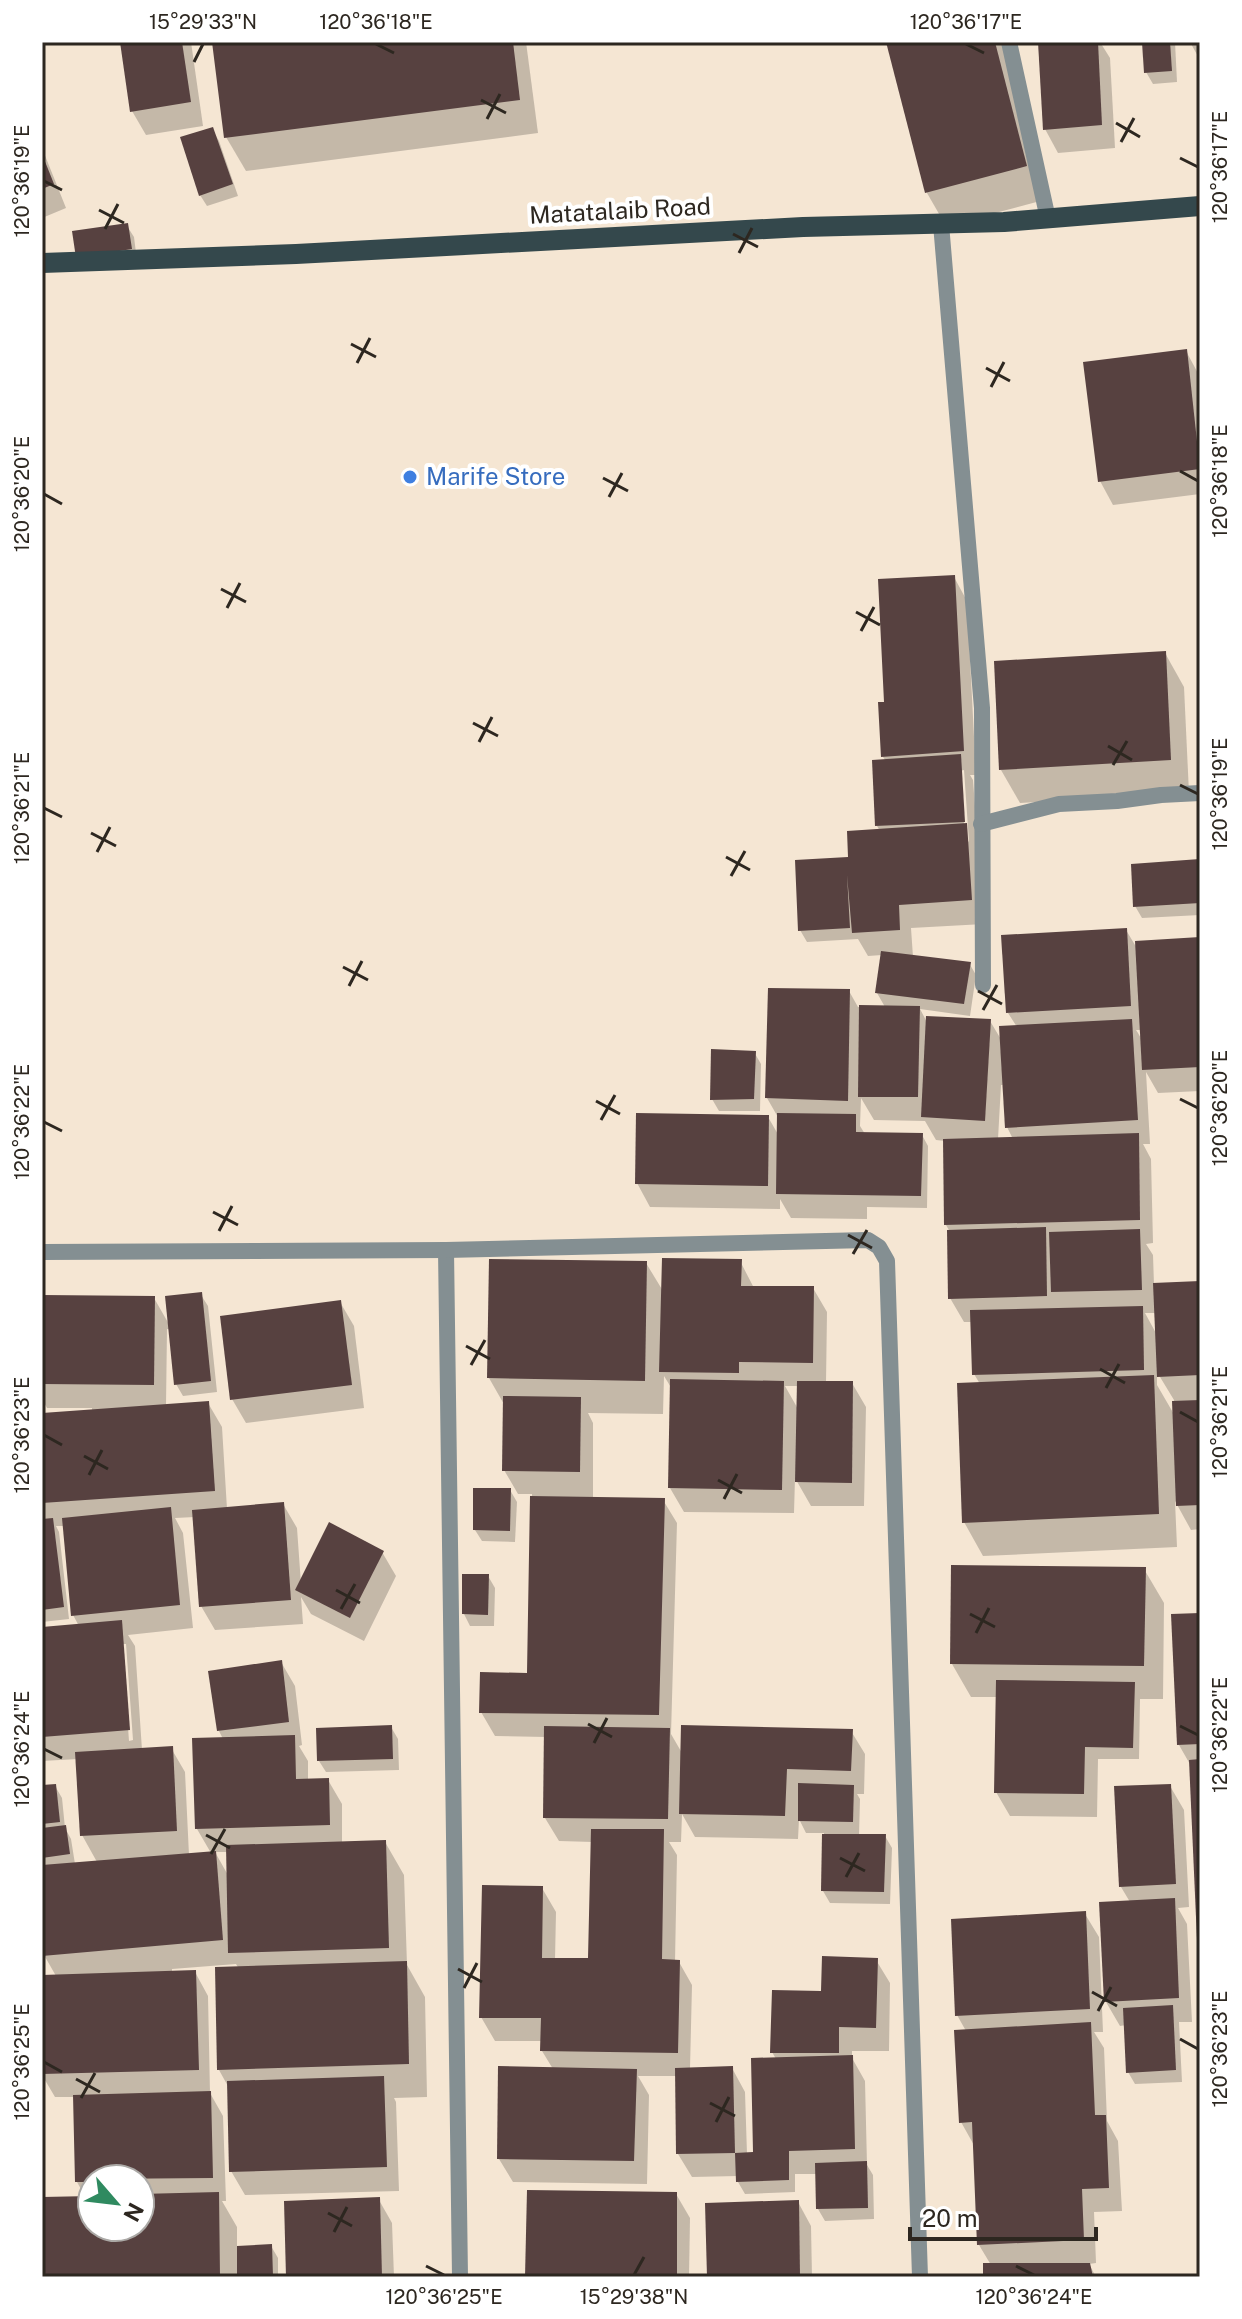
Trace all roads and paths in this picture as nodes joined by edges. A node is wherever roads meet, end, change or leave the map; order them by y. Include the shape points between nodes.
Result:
1 (1009, 42) edge
2 (1200, 206) edge
3 (1048, 219) junction
4 (941, 224) junction
5 (42, 263) edge
6 (1200, 793) edge
7 (981, 824) junction
8 (983, 985) dead end
9 (446, 1250) junction
10 (42, 1252) edge
11 (460, 2277) edge
12 (920, 2277) edge

1 - 3 street
2 - 3 main road, Matatalaib Road
3 - 4 main road, Matatalaib Road
4 - 5 main road, Matatalaib Road
4 - 7 street via 982,708
6 - 7 street via 1059,804
7 - 8 street
9 - 10 street
9 - 11 street
9 - 12 street via 868,1240 887,1261

